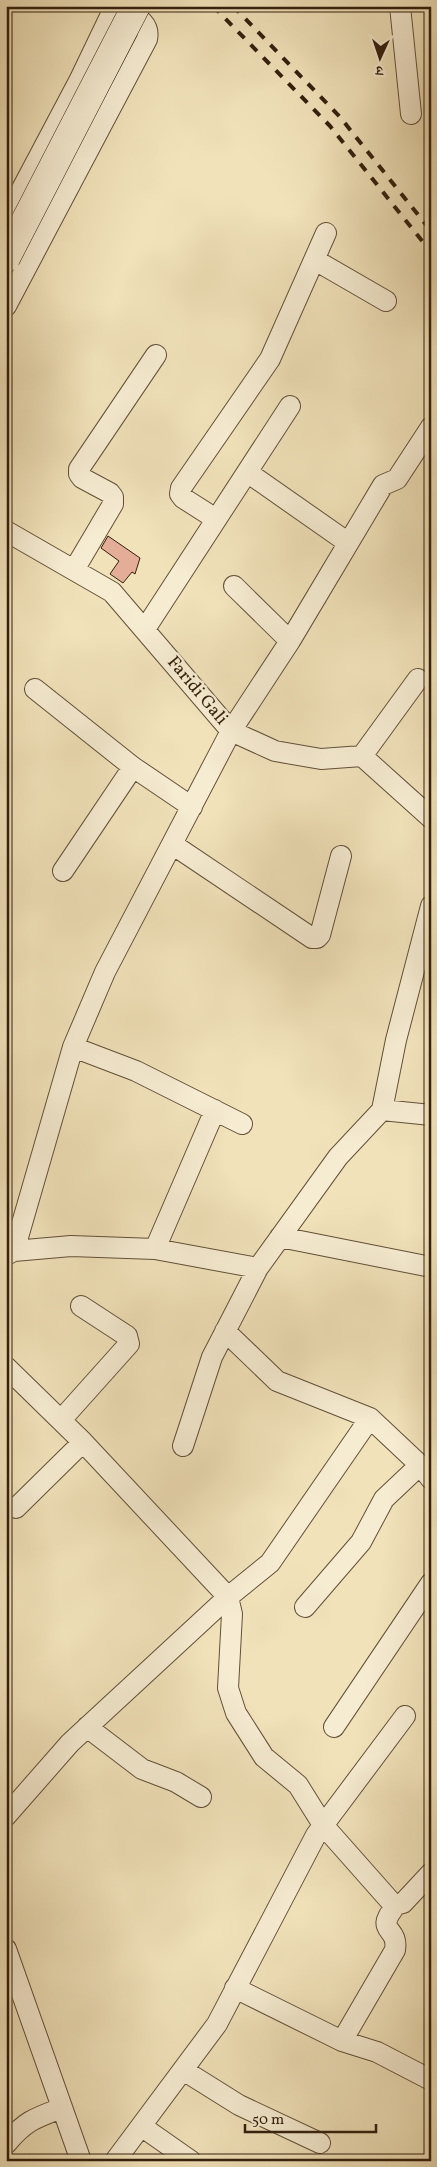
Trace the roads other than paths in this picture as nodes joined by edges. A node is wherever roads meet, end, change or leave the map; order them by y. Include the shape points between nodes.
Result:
1 (116, 6) edge
2 (136, 6) edge
3 (400, 6) edge
4 (411, 114) dead end
5 (6, 219) edge
6 (326, 232) dead end
7 (6, 258) edge
8 (315, 260) junction
9 (386, 301) dead end
10 (6, 306) edge
11 (156, 355) dead end
12 (290, 406) dead end
13 (431, 427) edge
14 (247, 472) junction
15 (216, 519) junction
16 (6, 531) edge
17 (347, 542) junction
18 (74, 570) junction
19 (234, 586) dead end
20 (145, 629) junction
21 (290, 641) junction
22 (418, 680) dead end
23 (35, 689) dead end
24 (231, 731) junction
25 (362, 756) junction
26 (133, 767) junction
27 (192, 807) junction
28 (431, 818) edge
29 (172, 844) junction
30 (341, 856) dead end
31 (63, 871) dead end
32 (431, 906) edge
33 (425, 955) edge
34 (73, 1047) junction
35 (215, 1110) junction
36 (382, 1110) junction
37 (431, 1115) edge
38 (242, 1124) dead end
39 (280, 1237) junction
40 (155, 1250) junction
41 (10, 1253) edge
42 (431, 1267) edge
43 (258, 1268) junction
44 (81, 1306) dead end
45 (225, 1331) junction
46 (6, 1367) edge
47 (370, 1418) junction
48 (61, 1420) junction
49 (83, 1442) junction
50 (184, 1446) dead end
51 (425, 1472) edge
52 (16, 1508) dead end
53 (431, 1583) edge
54 (228, 1597) junction
55 (305, 1607) dead end
56 (405, 1716) dead end
57 (87, 1727) junction
58 (334, 1727) dead end
59 (201, 1797) dead end
60 (6, 1816) edge
61 (323, 1825) junction
62 (431, 1873) edge
63 (396, 1906) junction
64 (6, 1949) edge
65 (235, 1988) junction
66 (342, 2041) junction
67 (183, 2070) junction
68 (431, 2080) edge
69 (62, 2108) junction
70 (141, 2126) junction
71 (320, 2143) dead end
72 (6, 2144) edge
73 (81, 2161) edge
74 (116, 2161) edge
75 (191, 2161) edge

1 - 5 street
1 - 10 street via 146,25 149,31 147,40
2 - 7 street, bridge
3 - 4 street
6 - 8 street
8 - 9 street
8 - 15 street via 270,359 182,488 182,498
11 - 18 street via 79,469 82,478 113,497 113,504
12 - 14 street
13 - 17 street via 397,479 383,485
14 - 15 street
14 - 17 street
15 - 20 street
16 - 18 street, Faridi Gali
17 - 21 street
18 - 20 street, Faridi Gali via 112,592
19 - 21 street
20 - 24 street, Faridi Gali
21 - 24 street
22 - 25 street
23 - 26 street
24 - 25 street, Faridi Gali via 275,751 321,759
24 - 27 street
25 - 28 street
26 - 27 street
26 - 31 street
27 - 29 street
29 - 30 street via 312,938 320,935
29 - 34 street via 105,972
32 - 33 street
33 - 36 street via 396,1040
34 - 35 street via 136,1071
34 - 41 street
35 - 38 street
35 - 40 street
36 - 37 street
36 - 39 street via 338,1157
39 - 42 street
39 - 43 street
40 - 41 street via 71,1246
40 - 43 street
43 - 45 street
44 - 48 street via 127,1336 129,1344
45 - 47 street via 277,1381
45 - 50 street via 212,1356
46 - 48 street
47 - 51 street
47 - 54 street via 270,1562
48 - 49 street
49 - 52 street
49 - 54 street
51 - 55 street via 384,1499 362,1542
53 - 58 street
54 - 57 street
54 - 61 street via 232,1614 230,1699 264,1757 298,1785
56 - 61 street
57 - 59 street via 142,1769 176,1782
57 - 60 street
61 - 63 street
61 - 65 street
62 - 63 street via 403,1903
63 - 66 street via 386,1918 396,1943 395,1950
64 - 69 street
65 - 66 street
65 - 67 street via 217,2024
66 - 68 street via 377,2052
67 - 70 street
67 - 71 street via 239,2106
69 - 72 street via 28,2122
69 - 73 street
70 - 74 street
70 - 75 street

